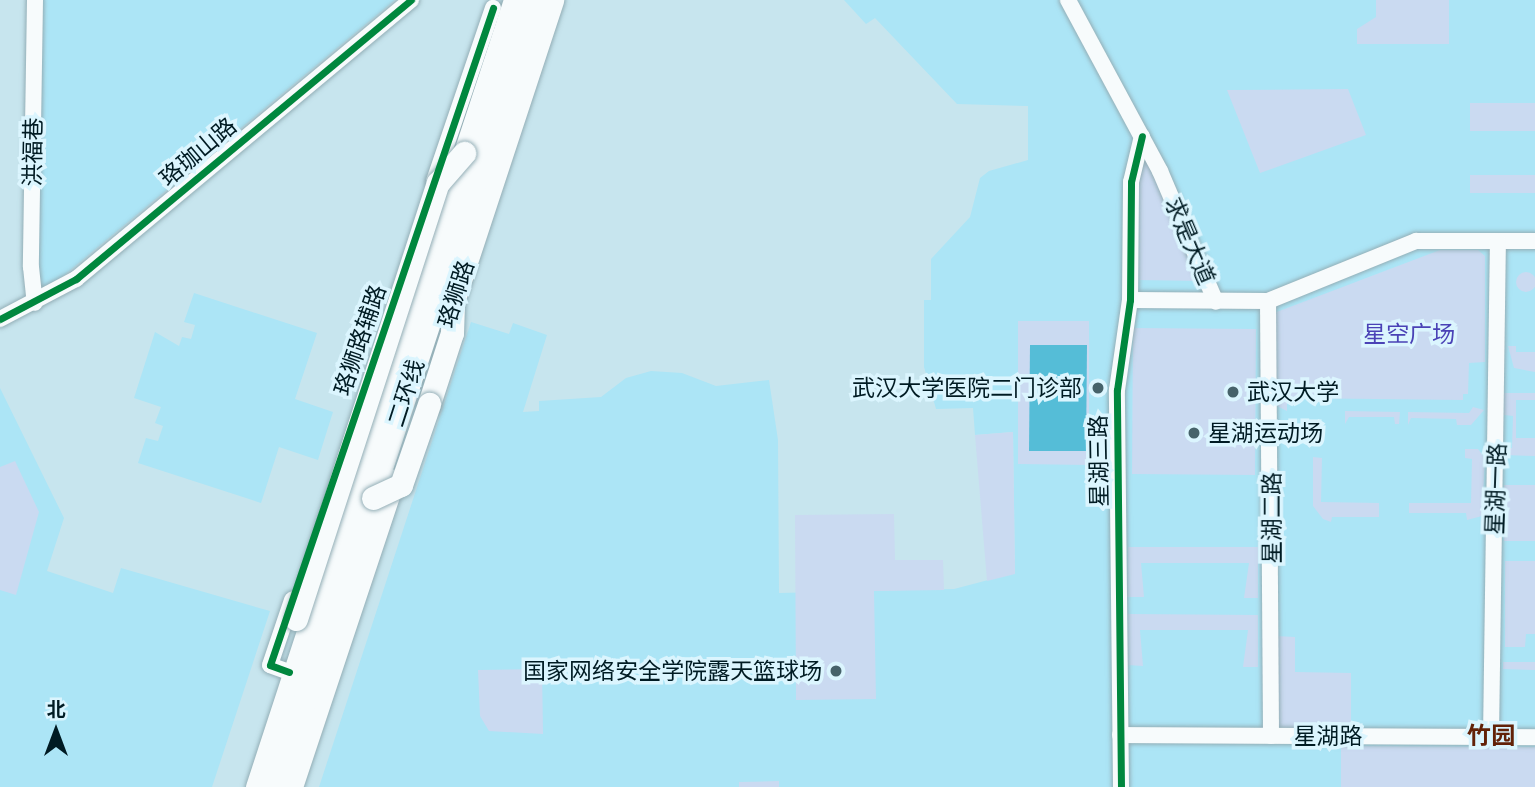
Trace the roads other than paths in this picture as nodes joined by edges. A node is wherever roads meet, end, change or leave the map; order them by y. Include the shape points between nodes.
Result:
1 (35, 0) edge
2 (411, 0) edge
3 (515, 0) edge
4 (535, 0) edge
5 (553, 0) edge
6 (1068, 0) edge
7 (498, 7) edge
8 (1142, 136) junction
9 (464, 153) junction
10 (1498, 241) junction
11 (1535, 241) edge
12 (1130, 300) junction
13 (1268, 301) junction
14 (1216, 302) junction
15 (35, 303) junction
16 (453, 305) junction
17 (0, 319) edge
18 (373, 498) junction
19 (289, 672) junction
20 (1120, 735) junction
21 (1271, 736) junction
22 (1491, 737) junction
23 (1535, 737) edge
24 (250, 787) edge
25 (257, 787) edge
26 (276, 787) edge
27 (292, 787) edge
28 (1121, 787) edge

1 - 15 street, 洪福巷 via 31,267
2 - 15 street, 珞珈山路 via 76,279
3 - 9 highway, 二环线
4 - 18 highway, 二环线
5 - 16 main road, 珞狮路
6 - 8 street, 求是大道
7 - 19 main road, 珞狮路
8 - 12 street, 星湖三路 via 1131,182
8 - 14 street, 求是大道
9 - 19 highway, bridge via 438,183 296,619
9 - 25 highway, 二环线
10 - 11 street, 求是大道
10 - 13 street, 求是大道 via 1416,241
10 - 22 street, 星湖一路
12 - 14 street
12 - 20 street, 星湖三路 via 1117,390
13 - 14 street, 求是大道
13 - 21 street, 星湖二路
15 - 17 street, 珞珈山路
16 - 18 highway, bridge via 452,333 401,485
16 - 27 main road, 珞狮路
18 - 26 highway, 二环线
19 - 24 main road, 珞狮路
20 - 21 street, 星湖路
20 - 28 street, 星湖三路
21 - 22 street, 星湖路
22 - 23 street, 星湖路

